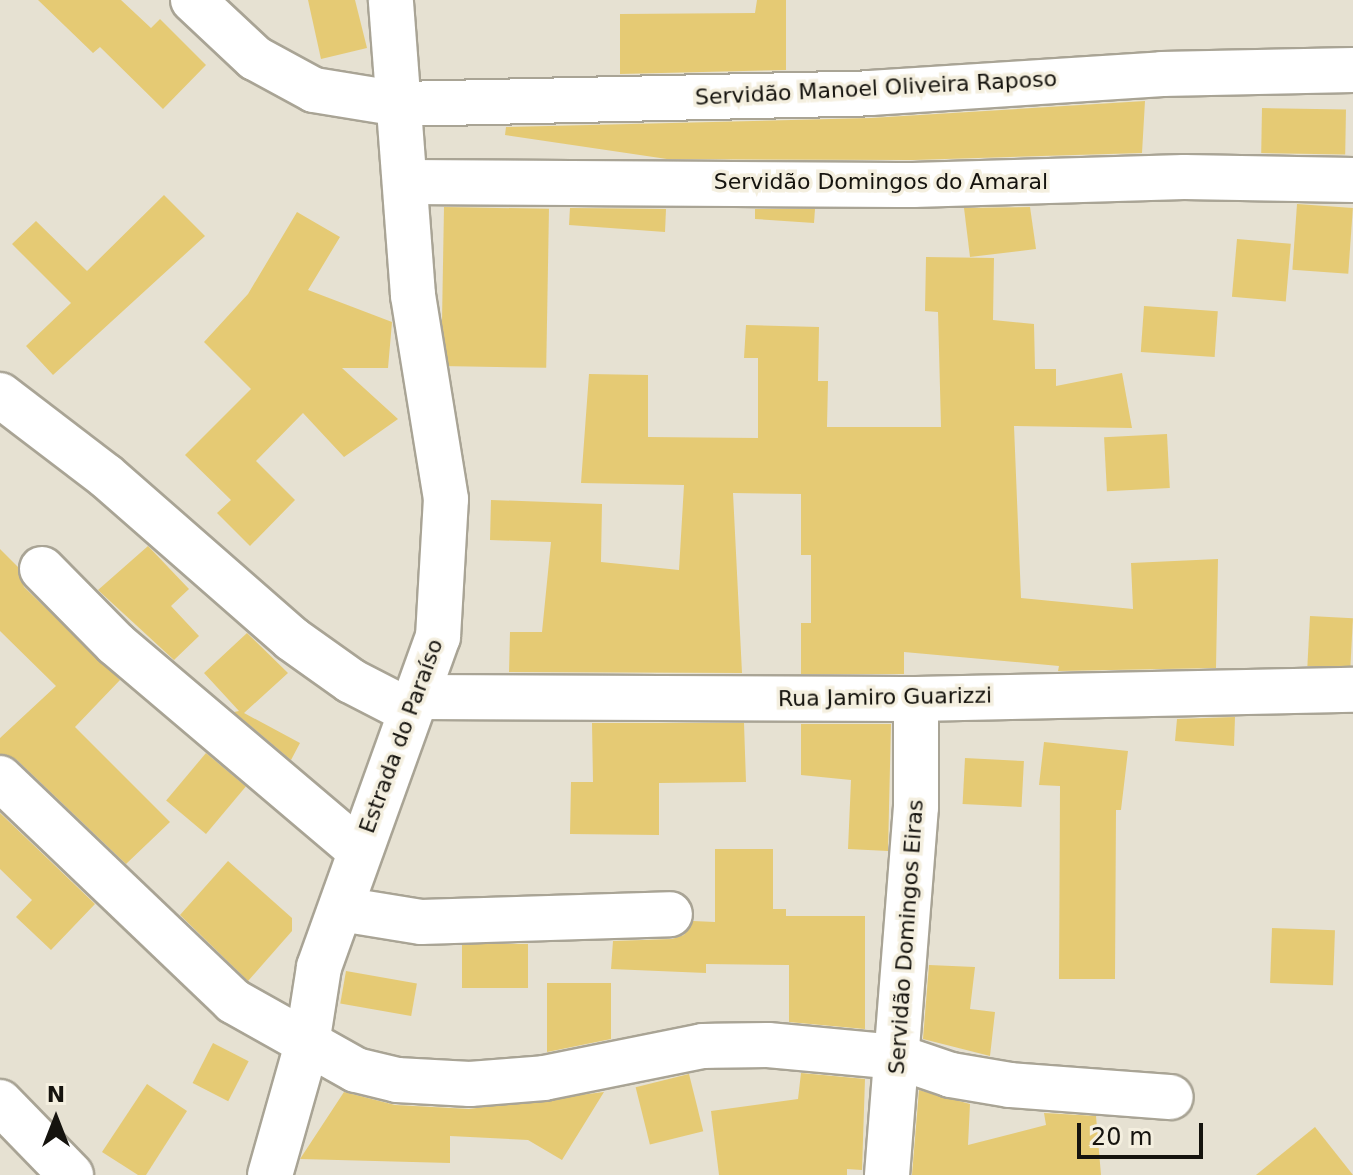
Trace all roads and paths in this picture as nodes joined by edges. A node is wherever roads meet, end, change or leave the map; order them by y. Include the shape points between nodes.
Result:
1 (193, 0) edge
2 (391, 0) edge
3 (1353, 70) edge
4 (400, 104) junction
5 (1353, 180) edge
6 (408, 182) junction
7 (0, 395) edge
8 (42, 569) dead end
9 (1353, 690) edge
10 (916, 699) junction
11 (412, 704) junction
12 (0, 778) edge
13 (360, 851) junction
14 (341, 909) junction
15 (670, 914) dead end
16 (307, 1044) junction
17 (898, 1057) junction
18 (1171, 1097) dead end
19 (0, 1102) edge
20 (71, 1175) edge
21 (270, 1175) edge
22 (887, 1175) edge

1 - 4 street, Servidão Manoel Oliveira Raposo via 255,58 314,90
2 - 4 street, Estrada do Paraíso
3 - 4 street, Servidão Manoel Oliveira Raposo via 1162,74 870,93
4 - 6 street, Estrada do Paraíso
5 - 6 street, Servidão Domingos do Amaral via 1184,177 913,185
6 - 11 street, Estrada do Paraíso via 413,295 446,499 438,637
7 - 11 street via 106,476 292,639 351,681
8 - 13 street via 116,644
9 - 10 street, Rua Jamiro Guarizzi
10 - 11 street, Rua Jamiro Guarizzi
10 - 17 street, Servidão Domingos Eiras via 916,807
11 - 13 street, Estrada do Paraíso
12 - 16 street via 233,1001
13 - 14 street, Estrada do Paraíso
14 - 15 street via 421,922
14 - 16 street, Estrada do Paraíso via 319,967
16 - 17 street via 356,1070 397,1080 470,1084 544,1078 703,1046 768,1045
16 - 21 street, Estrada do Paraíso
17 - 18 street via 951,1075 1010,1085
17 - 22 street, Servidão Domingos Eiras
19 - 20 street

